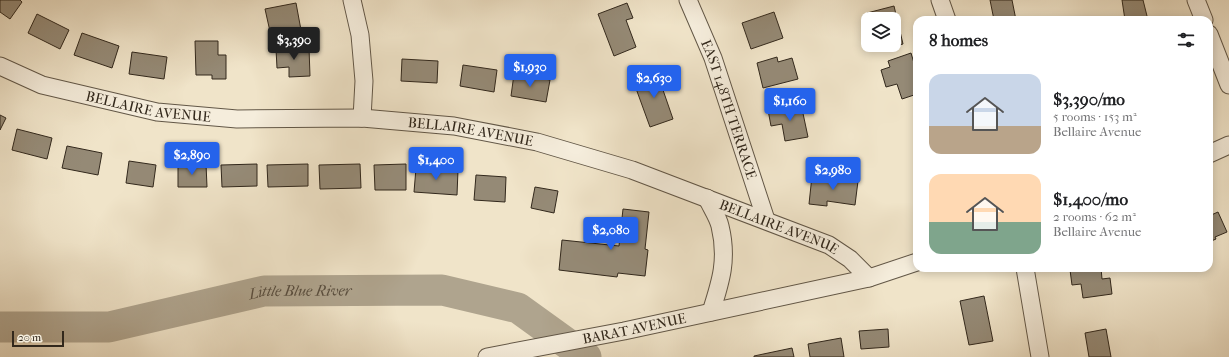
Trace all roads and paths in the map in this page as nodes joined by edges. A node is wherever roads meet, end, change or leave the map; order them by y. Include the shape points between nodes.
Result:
1 (352, 0) edge
2 (688, 0) edge
3 (940, 0) edge
4 (1196, 0) edge
5 (946, 16) edge
6 (1202, 16) edge
7 (1213, 44) edge
8 (0, 66) edge
9 (1229, 85) edge
10 (362, 118) junction
11 (1229, 145) edge
12 (1213, 152) edge
13 (707, 198) junction
14 (766, 220) junction
15 (913, 263) edge
16 (1026, 272) edge
17 (868, 278) junction
18 (711, 312) junction
19 (486, 357) edge
20 (1040, 357) edge

1 - 10 street via 360,35 364,81
2 - 14 street, EAST 148TH TERRACE via 713,58
3 - 5 street
4 - 6 street
7 - 9 street
8 - 10 street, BELLAIRE AVENUE via 42,85 157,112 238,119
10 - 13 street, BELLAIRE AVENUE via 454,126 536,142 632,170
11 - 12 street
13 - 14 street, BELLAIRE AVENUE
13 - 18 street via 720,225 725,253 720,283
14 - 17 street, BELLAIRE AVENUE via 829,245 850,259
15 - 17 street
16 - 20 street
17 - 18 street, BARAT AVENUE
18 - 19 street, BARAT AVENUE

